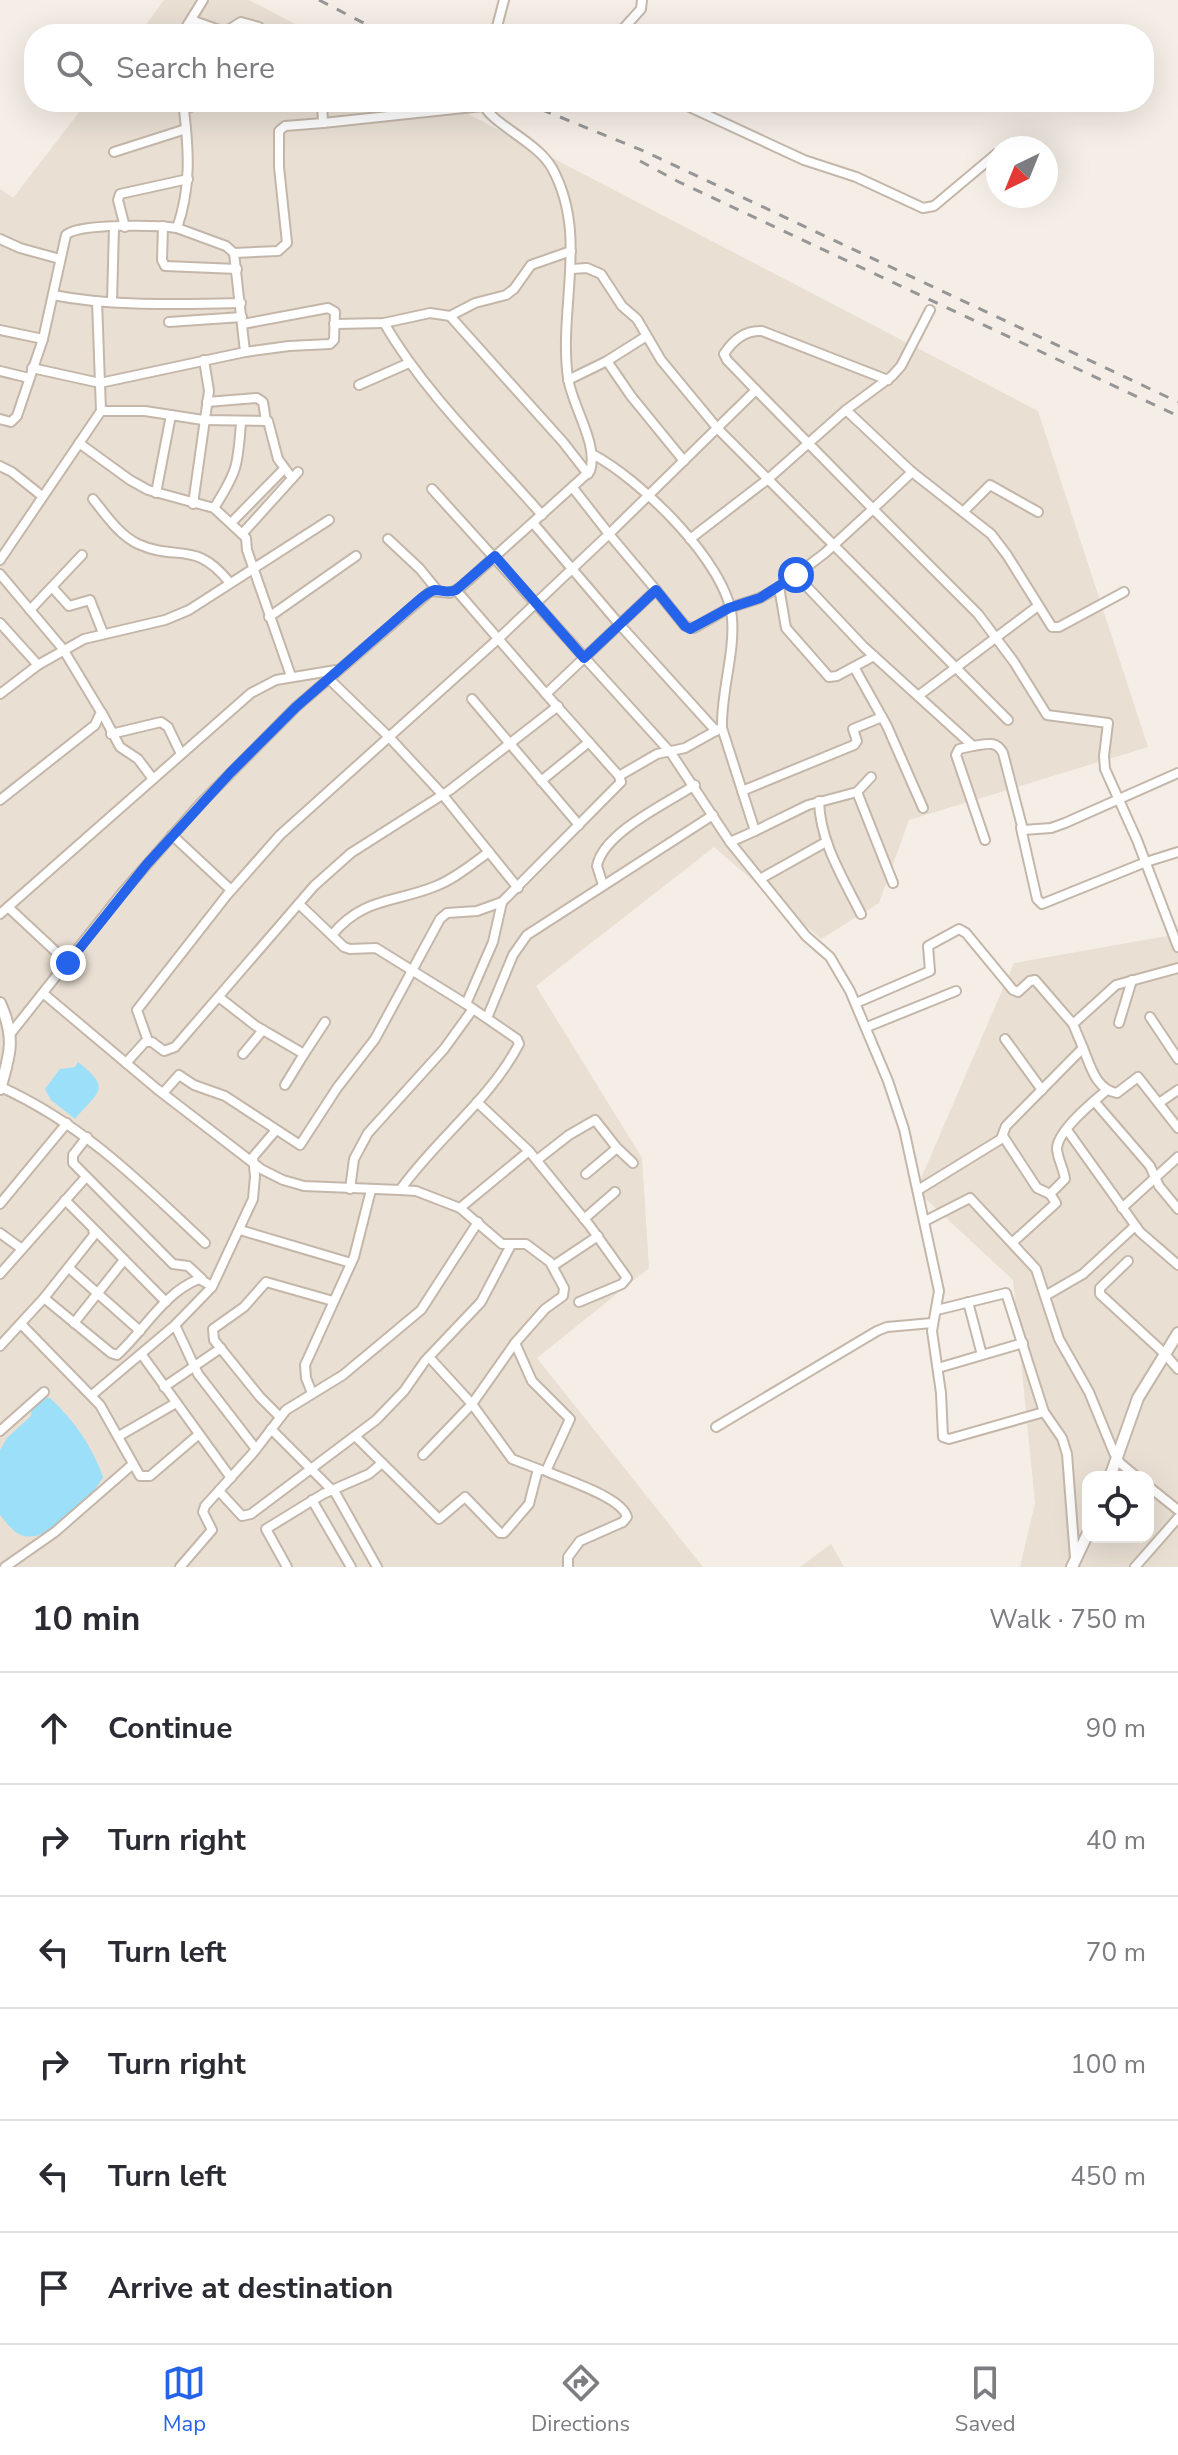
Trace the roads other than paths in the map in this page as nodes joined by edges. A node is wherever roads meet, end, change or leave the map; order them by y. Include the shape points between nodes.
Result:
1 (203, 0) edge
2 (504, 0) edge
3 (642, 0) edge
4 (191, 20) junction
5 (188, 24) edge
6 (202, 24) edge
7 (498, 24) edge
8 (628, 24) edge
9 (183, 112) edge
10 (322, 112) edge
11 (416, 112) edge
12 (488, 112) edge
13 (701, 112) edge
14 (323, 123) junction
15 (186, 129) junction
16 (114, 152) dead end
17 (986, 162) edge
18 (188, 179) junction
19 (163, 226) junction
20 (114, 227) junction
21 (125, 227) junction
22 (177, 228) junction
23 (0, 239) edge
24 (571, 251) junction
25 (234, 253) junction
26 (60, 259) junction
27 (237, 269) junction
28 (572, 269) junction
29 (53, 295) junction
30 (97, 301) junction
31 (112, 302) junction
32 (241, 303) junction
33 (930, 310) dead end
34 (450, 316) junction
35 (242, 320) junction
36 (169, 322) dead end
37 (384, 323) junction
38 (334, 324) junction
39 (0, 330) edge
40 (645, 337) junction
41 (43, 339) junction
42 (245, 352) junction
43 (204, 360) junction
44 (607, 361) junction
45 (409, 363) junction
46 (0, 371) edge
47 (30, 373) junction
48 (568, 380) junction
49 (888, 380) junction
50 (100, 383) junction
51 (359, 385) dead end
52 (756, 390) junction
53 (207, 402) junction
54 (846, 410) junction
55 (101, 411) junction
56 (171, 415) junction
57 (0, 419) edge
58 (203, 420) junction
59 (266, 421) junction
60 (241, 422) junction
61 (718, 429) junction
62 (808, 442) junction
63 (79, 443) junction
64 (592, 454) junction
65 (684, 461) junction
66 (0, 466) edge
67 (284, 469) junction
68 (912, 472) junction
69 (588, 474) junction
70 (768, 479) junction
71 (573, 488) junction
72 (432, 489) dead end
73 (156, 493) junction
74 (648, 495) junction
75 (42, 496) junction
76 (93, 499) dead end
77 (193, 504) junction
78 (214, 508) junction
79 (873, 509) junction
80 (963, 512) junction
81 (1038, 512) dead end
82 (542, 515) junction
83 (329, 520) dead end
84 (231, 523) junction
85 (533, 523) junction
86 (242, 534) junction
87 (609, 534) junction
88 (388, 539) dead end
89 (690, 539) junction
90 (834, 544) junction
91 (82, 555) dead end
92 (356, 556) dead end
93 (495, 556) junction
94 (0, 560) edge
95 (254, 568) junction
96 (572, 569) junction
97 (0, 574) edge
98 (796, 575) junction
99 (230, 583) junction
100 (52, 587) junction
101 (779, 587) junction
102 (437, 590) junction
103 (456, 590) junction
104 (656, 590) junction
105 (1124, 592) dead end
106 (536, 603) junction
107 (1038, 606) junction
108 (729, 608) junction
109 (30, 610) junction
110 (269, 617) junction
111 (0, 623) edge
112 (620, 625) junction
113 (103, 633) junction
114 (996, 636) junction
115 (498, 639) junction
116 (63, 649) junction
117 (874, 656) junction
118 (584, 658) junction
119 (38, 665) junction
120 (854, 667) junction
121 (955, 667) junction
122 (338, 669) junction
123 (291, 676) junction
124 (328, 678) junction
125 (0, 694) edge
126 (546, 694) junction
127 (918, 696) junction
128 (472, 699) dead end
129 (558, 706) junction
130 (101, 712) junction
131 (882, 717) junction
132 (1008, 720) dead end
133 (719, 729) junction
134 (111, 734) junction
135 (389, 737) junction
136 (589, 742) junction
137 (510, 745) junction
138 (973, 746) junction
139 (670, 752) junction
140 (181, 754) junction
141 (1178, 773) edge
142 (619, 776) junction
143 (871, 777) dead end
144 (153, 779) junction
145 (541, 781) junction
146 (695, 785) junction
147 (742, 791) junction
148 (857, 792) junction
149 (442, 794) junction
150 (0, 800) edge
151 (1119, 800) junction
152 (819, 801) junction
153 (923, 808) dead end
154 (713, 815) junction
155 (579, 825) junction
156 (1021, 828) junction
157 (755, 831) junction
158 (172, 835) junction
159 (985, 840) dead end
160 (730, 842) junction
161 (826, 842) junction
162 (489, 852) junction
163 (1178, 852) edge
164 (1146, 862) junction
165 (760, 879) junction
166 (893, 883) dead end
167 (603, 885) junction
168 (518, 888) junction
169 (231, 890) junction
170 (502, 902) junction
171 (299, 904) junction
172 (8, 907) junction
173 (0, 914) edge
174 (861, 914) dead end
175 (1178, 915) edge
176 (1168, 918) junction
177 (332, 935) junction
178 (1178, 947) edge
179 (68, 963) junction
180 (1178, 968) edge
181 (414, 970) junction
182 (1132, 980) junction
183 (956, 991) dead end
184 (44, 994) junction
185 (220, 998) junction
186 (0, 1003) edge
187 (856, 1003) junction
188 (469, 1007) junction
189 (1150, 1017) dead end
190 (487, 1018) junction
191 (325, 1022) dead end
192 (1119, 1023) dead end
193 (1073, 1024) junction
194 (867, 1027) junction
195 (263, 1030) junction
196 (11, 1033) junction
197 (1005, 1039) dead end
198 (148, 1041) junction
199 (1083, 1048) junction
200 (243, 1054) dead end
201 (304, 1054) junction
202 (1178, 1059) edge
203 (126, 1063) junction
204 (285, 1085) dead end
205 (0, 1088) edge
206 (1042, 1090) junction
207 (1107, 1090) junction
208 (1178, 1090) edge
209 (163, 1093) junction
210 (1094, 1101) junction
211 (477, 1102) junction
212 (1159, 1103) junction
213 (67, 1123) junction
214 (1178, 1128) edge
215 (276, 1130) junction
216 (1067, 1130) junction
217 (1003, 1136) junction
218 (87, 1137) junction
219 (617, 1148) junction
220 (529, 1151) junction
221 (1178, 1157) edge
222 (537, 1160) junction
223 (633, 1163) dead end
224 (252, 1164) junction
225 (586, 1174) dead end
226 (86, 1177) junction
227 (1155, 1178) junction
228 (350, 1189) junction
229 (371, 1190) junction
230 (400, 1190) junction
231 (918, 1190) junction
232 (615, 1192) dead end
233 (1050, 1194) junction
234 (65, 1200) junction
235 (0, 1204) edge
236 (460, 1208) junction
237 (1122, 1208) junction
238 (1178, 1209) edge
239 (584, 1219) junction
240 (925, 1221) junction
241 (478, 1222) junction
242 (1135, 1226) junction
243 (94, 1230) junction
244 (240, 1230) junction
245 (0, 1233) edge
246 (598, 1236) junction
247 (1013, 1242) junction
248 (205, 1243) dead end
249 (511, 1245) junction
250 (22, 1249) junction
251 (124, 1260) junction
252 (1128, 1261) dead end
253 (351, 1263) junction
254 (1178, 1265) edge
255 (553, 1266) junction
256 (69, 1268) junction
257 (0, 1274) edge
258 (202, 1279) junction
259 (212, 1286) junction
260 (98, 1293) junction
261 (1045, 1296) junction
262 (44, 1298) junction
263 (333, 1301) junction
264 (166, 1302) junction
265 (579, 1302) dead end
266 (968, 1302) junction
267 (937, 1310) junction
268 (74, 1323) junction
269 (932, 1323) junction
270 (21, 1324) junction
271 (175, 1325) junction
272 (140, 1331) junction
273 (1178, 1333) edge
274 (515, 1343) junction
275 (1023, 1343) junction
276 (0, 1346) edge
277 (221, 1348) junction
278 (1164, 1353) junction
279 (142, 1355) junction
280 (982, 1355) junction
281 (429, 1357) junction
282 (195, 1367) junction
283 (938, 1368) junction
284 (1178, 1369) edge
285 (164, 1387) junction
286 (44, 1392) dead end
287 (312, 1393) junction
288 (92, 1395) junction
289 (176, 1403) junction
290 (472, 1404) junction
291 (1044, 1412) junction
292 (280, 1417) junction
293 (716, 1427) dead end
294 (271, 1429) junction
295 (0, 1431) edge
296 (198, 1435) junction
297 (119, 1436) junction
298 (356, 1437) junction
299 (256, 1449) junction
300 (423, 1455) dead end
301 (1116, 1457) junction
302 (382, 1463) junction
303 (133, 1464) junction
304 (311, 1470) junction
305 (542, 1470) junction
306 (1112, 1471) edge
307 (1131, 1471) edge
308 (231, 1478) junction
309 (332, 1489) junction
310 (219, 1491) junction
311 (1154, 1491) edge
312 (312, 1500) junction
313 (1178, 1510) edge
314 (1178, 1518) edge
315 (1083, 1543) edge
316 (1074, 1564) edge
317 (184, 1565) edge
318 (5, 1567) edge
319 (287, 1567) edge
320 (351, 1567) edge
321 (377, 1567) edge
322 (568, 1567) edge
323 (1135, 1567) edge

1 - 4 street
2 - 7 street
3 - 8 street
4 - 5 street
4 - 6 street
9 - 15 street
10 - 14 street
11 - 14 street
12 - 24 street via 533,145 551,167 561,189
13 - 17 street via 923,208 934,206
14 - 25 street via 279,131 288,236 284,248
15 - 16 street
15 - 18 street
18 - 21 street via 120,194
18 - 22 street
19 - 21 street
19 - 22 street
19 - 27 street via 165,266
20 - 21 street
20 - 26 street via 70,230
20 - 31 street
22 - 25 street
23 - 26 street
24 - 28 street
24 - 34 street via 531,265 506,295
25 - 27 street
26 - 29 street
27 - 32 street
28 - 40 street via 601,274
28 - 48 street
29 - 30 street
29 - 41 street
30 - 31 street
30 - 50 street
31 - 32 street
32 - 35 street
33 - 49 street
34 - 37 street via 430,313
34 - 69 street
35 - 36 street
35 - 38 street via 328,308 335,312
35 - 42 street
37 - 38 street
37 - 45 street
38 - 42 street via 330,344
39 - 41 street
40 - 44 street
40 - 61 street
41 - 47 street
42 - 43 street
43 - 50 street
43 - 53 street
44 - 48 street
44 - 65 street
45 - 51 street
45 - 82 street
46 - 47 street
47 - 50 street
47 - 57 street via 15,420
48 - 64 street
49 - 52 street via 754,331 741,335 724,354
49 - 54 street
50 - 55 street
52 - 61 street
52 - 62 street
53 - 58 street
53 - 59 street via 257,398 263,402
54 - 62 street
54 - 68 street
55 - 56 street
55 - 63 street
56 - 58 street
56 - 73 street
58 - 60 street
58 - 77 street
59 - 60 street
59 - 67 street
60 - 78 street via 235,473
61 - 65 street
61 - 70 street
62 - 70 street
62 - 79 street
63 - 73 street
63 - 75 street
64 - 69 street
64 - 74 street
65 - 74 street
66 - 75 street
67 - 84 street
67 - 86 street via 295,475
68 - 79 street
68 - 80 street
69 - 71 street
70 - 89 street
70 - 90 street
71 - 82 street
71 - 87 street
72 - 93 street
73 - 77 street
74 - 87 street
74 - 89 street
75 - 94 street
76 - 99 street via 129,539 208,560
77 - 78 street
78 - 84 street
79 - 90 street
79 - 114 street
80 - 81 street via 990,485
80 - 107 street via 998,543
82 - 85 street
83 - 95 street
84 - 86 street
85 - 93 street
85 - 96 street
86 - 95 street
87 - 96 street
87 - 104 street
88 - 102 street
89 - 108 street
90 - 98 street
90 - 121 street
91 - 100 street
92 - 110 street
93 - 103 street
93 - 106 street
95 - 99 street
95 - 110 street
96 - 106 street
96 - 112 street
97 - 109 street
98 - 101 street
98 - 117 street
99 - 113 street via 177,615
100 - 109 street
100 - 113 street via 69,606 90,600
101 - 108 street
101 - 120 street via 786,628 826,675 832,678
102 - 103 street
102 - 122 street
103 - 115 street
104 - 108 street via 690,629
104 - 112 street
105 - 107 street via 1055,628
106 - 115 street
106 - 118 street
107 - 114 street
108 - 133 street via 732,630
109 - 116 street
110 - 123 street
111 - 119 street
112 - 118 street
112 - 133 street
113 - 116 street
114 - 121 street
114 - 151 street via 1047,715 1108,723 1104,762
115 - 126 street
115 - 135 street
116 - 119 street
116 - 130 street
117 - 120 street
117 - 127 street
118 - 126 street
118 - 139 street
119 - 125 street
120 - 131 street
121 - 127 street
121 - 132 street
122 - 123 street
122 - 124 street
123 - 140 street via 251,693
124 - 135 street
124 - 158 street
126 - 129 street
127 - 138 street
128 - 137 street
129 - 136 street
129 - 137 street
130 - 134 street
130 - 150 street via 95,725
131 - 147 street via 853,729 854,745
131 - 153 street
133 - 139 street
133 - 147 street
134 - 140 street via 161,722
134 - 144 street
135 - 149 street
135 - 169 street via 287,827
136 - 142 street
136 - 145 street
137 - 145 street
137 - 149 street
138 - 156 street via 991,743 1000,749
138 - 159 street via 956,755
139 - 142 street
139 - 146 street
140 - 144 street
141 - 151 street
142 - 155 street via 620,784
143 - 148 street
144 - 172 street
145 - 155 street
146 - 154 street
146 - 167 street via 608,844 597,866
147 - 157 street
148 - 152 street
148 - 166 street
149 - 162 street
149 - 171 street via 335,865
151 - 156 street via 1051,828
151 - 164 street
152 - 157 street
152 - 161 street
154 - 160 street
154 - 167 street
155 - 168 street
156 - 164 street via 1042,904
157 - 160 street
158 - 169 street
158 - 179 street
160 - 165 street
161 - 165 street
161 - 174 street
162 - 168 street
162 - 177 street via 446,881 363,908
163 - 164 street
164 - 176 street
165 - 187 street via 830,957
167 - 190 street via 527,935
168 - 170 street
169 - 198 street via 137,1010
170 - 181 street via 444,915
170 - 188 street
171 - 177 street
171 - 185 street
172 - 173 street
172 - 179 street
175 - 176 street
176 - 178 street
177 - 181 street via 344,947 376,948
179 - 184 street
180 - 182 street
181 - 188 street
181 - 215 street via 375,1039 302,1143 297,1145
182 - 192 street
182 - 193 street via 1109,990
183 - 194 street
184 - 196 street
184 - 203 street
185 - 195 street
185 - 198 street via 171,1050
186 - 196 street
187 - 193 street via 930,971 928,946 959,929 1013,990 1035,980
187 - 194 street
188 - 190 street
188 - 228 street via 444,1049 368,1133 354,1159
189 - 202 street
190 - 211 street via 519,1044
191 - 201 street
193 - 199 street
194 - 231 street via 904,1129
195 - 200 street
195 - 201 street
196 - 205 street
197 - 206 street
198 - 203 street
199 - 206 street
199 - 207 street
201 - 204 street
203 - 209 street
205 - 213 street
206 - 217 street via 1006,1126
207 - 210 street
207 - 212 street via 1117,1093 1138,1077
208 - 212 street
209 - 215 street via 179,1075 225,1096
209 - 224 street
210 - 216 street
210 - 227 street
211 - 220 street
211 - 230 street
212 - 214 street
213 - 218 street
213 - 235 street
215 - 224 street
216 - 233 street via 1057,1148 1065,1179
216 - 237 street
217 - 231 street
217 - 233 street via 1037,1188
218 - 226 street via 72,1157
218 - 248 street
219 - 222 street via 595,1120
219 - 223 street
219 - 225 street
220 - 222 street
220 - 236 street
221 - 227 street
222 - 239 street
224 - 228 street via 304,1186
224 - 244 street via 253,1199
226 - 234 street
226 - 258 street via 173,1264 188,1266
227 - 237 street
227 - 238 street
228 - 229 street
229 - 230 street
229 - 253 street
230 - 236 street
231 - 240 street
232 - 239 street
233 - 247 street via 1056,1203
234 - 243 street
234 - 250 street
236 - 241 street
237 - 242 street
239 - 246 street
240 - 247 street via 970,1198
240 - 267 street via 939,1291
241 - 249 street via 498,1241
241 - 287 street via 421,1310 343,1375
242 - 254 street
242 - 261 street via 1083,1274
243 - 251 street
243 - 256 street
244 - 253 street
244 - 259 street
245 - 250 street
246 - 255 street
246 - 265 street via 627,1278
247 - 261 street via 1036,1269
249 - 255 street via 526,1244
249 - 281 street via 481,1302
250 - 257 street
251 - 260 street
251 - 264 street
252 - 278 street via 1099,1291
253 - 263 street
255 - 274 street via 565,1294
256 - 260 street
256 - 262 street
258 - 259 street
258 - 264 street
259 - 271 street
260 - 268 street
260 - 272 street
261 - 301 street via 1059,1339
262 - 268 street
262 - 270 street
263 - 277 street via 266,1282 244,1307 213,1329
263 - 287 street via 305,1365
264 - 272 street
266 - 267 street
266 - 275 street via 1006,1293
266 - 280 street
267 - 269 street
268 - 272 street via 114,1355
269 - 283 street
269 - 293 street via 877,1331
270 - 276 street
270 - 288 street
271 - 279 street
271 - 282 street
273 - 278 street
274 - 290 street
274 - 305 street via 532,1381 570,1419
275 - 280 street
275 - 291 street
277 - 282 street
277 - 292 street
278 - 284 street
278 - 301 street via 1138,1398
279 - 285 street
279 - 288 street
280 - 283 street
281 - 290 street
281 - 298 street via 404,1391
282 - 285 street
282 - 299 street
283 - 291 street via 942,1434 947,1440
285 - 289 street
286 - 295 street
287 - 292 street
288 - 297 street
289 - 296 street
289 - 297 street
290 - 300 street
290 - 305 street via 512,1459
291 - 316 street via 1067,1454
292 - 294 street
294 - 299 street
294 - 304 street
296 - 303 street via 147,1478
296 - 308 street
297 - 303 street
298 - 302 street
298 - 304 street
299 - 308 street
301 - 306 street
301 - 307 street
302 - 305 street via 439,1519 465,1497 500,1533 529,1504
302 - 309 street
303 - 318 street via 55,1532
304 - 309 street
304 - 310 street via 246,1516
305 - 322 street via 610,1499 627,1513 623,1522 580,1541 568,1557
308 - 310 street
309 - 312 street
309 - 321 street
310 - 317 street via 203,1509 212,1530
311 - 313 street
312 - 319 street via 266,1529
312 - 320 street
314 - 323 street
315 - 316 street

